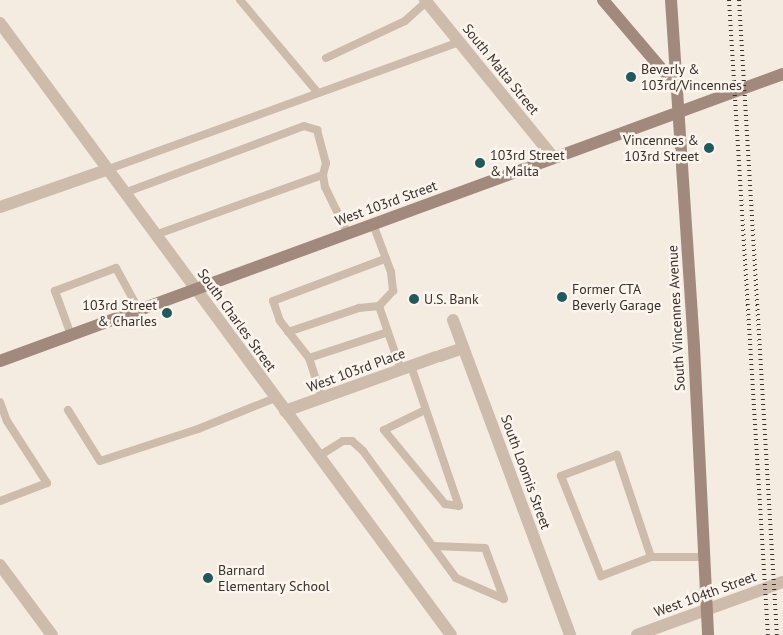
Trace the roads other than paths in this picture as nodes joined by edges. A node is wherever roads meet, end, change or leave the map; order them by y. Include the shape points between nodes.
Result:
1 (240, 0) edge
2 (603, 0) edge
3 (672, 0) edge
4 (425, 1) edge
5 (0, 23) edge
6 (459, 42) junction
7 (326, 58) dead end
8 (783, 74) edge
9 (677, 87) junction
10 (318, 93) junction
11 (679, 111) junction
12 (554, 158) junction
13 (106, 170) junction
14 (323, 175) junction
15 (124, 193) junction
16 (0, 207) edge
17 (373, 224) junction
18 (348, 234) junction
19 (155, 235) junction
20 (385, 259) junction
21 (196, 290) junction
22 (379, 306) junction
23 (139, 310) junction
24 (453, 320) dead end
25 (288, 332) junction
26 (388, 332) junction
27 (71, 335) junction
28 (463, 348) junction
29 (309, 358) junction
30 (0, 361) edge
31 (406, 368) junction
32 (275, 398) junction
33 (322, 398) junction
34 (0, 402) edge
35 (68, 410) dead end
36 (426, 410) junction
37 (285, 411) junction
38 (319, 456) junction
39 (0, 500) edge
40 (433, 546) junction
41 (651, 557) junction
42 (704, 558) junction
43 (0, 565) edge
44 (783, 582) edge
45 (707, 609) junction
46 (52, 635) edge
47 (451, 635) edge
48 (570, 635) edge
49 (637, 635) edge
50 (708, 635) edge

1 - 10 lane
2 - 9 main road
3 - 9 main road, South Vincennes Avenue
4 - 6 street, South Malta Street
4 - 7 lane via 405,21
5 - 13 street, South Charles Street
6 - 10 lane
6 - 12 street, South Malta Street
8 - 11 main road, West 103rd Street
9 - 11 main road, South Vincennes Avenue
10 - 13 lane
11 - 12 main road, West 103rd Street
11 - 42 main road, South Vincennes Avenue
12 - 17 main road, West 103rd Street
13 - 15 street, South Charles Street
13 - 16 street
14 - 15 lane via 326,163 317,130 304,126
14 - 18 lane via 325,188
14 - 19 lane
15 - 19 street, South Charles Street
17 - 18 main road, West 103rd Street
17 - 20 lane
18 - 21 main road, West 103rd Street
19 - 21 street, South Charles Street
20 - 22 lane via 391,272 393,290
20 - 25 lane via 273,301
21 - 23 main road, West 103rd Street
21 - 32 street, South Charles Street
22 - 25 lane via 359,308
22 - 26 lane
23 - 27 main road, West 103rd Street
23 - 27 lane via 116,268 55,291
24 - 28 street, South Loomis Street
25 - 29 lane
26 - 29 lane
26 - 31 lane
27 - 30 main road, West 103rd Street
28 - 31 street, West 103rd Place
28 - 48 street, South Loomis Street
29 - 33 lane
31 - 33 street, West 103rd Place
31 - 36 lane
32 - 35 lane via 198,429 100,461
32 - 37 street, South Charles Street
33 - 37 street, West 103rd Place
34 - 39 lane via 7,421 47,483
36 - 36 lane via 452,489 459,506 445,504 384,430
37 - 38 street, South Charles Street
38 - 40 lane via 343,441 352,441 363,451
38 - 47 street, South Charles Street
40 - 40 lane via 456,578 504,599 484,548
41 - 41 lane via 601,576 561,476 617,455
41 - 42 lane
42 - 45 main road, South Vincennes Avenue
43 - 46 street
44 - 45 street, West 104th Street
45 - 49 street, West 104th Street
45 - 50 main road, South Vincennes Avenue

